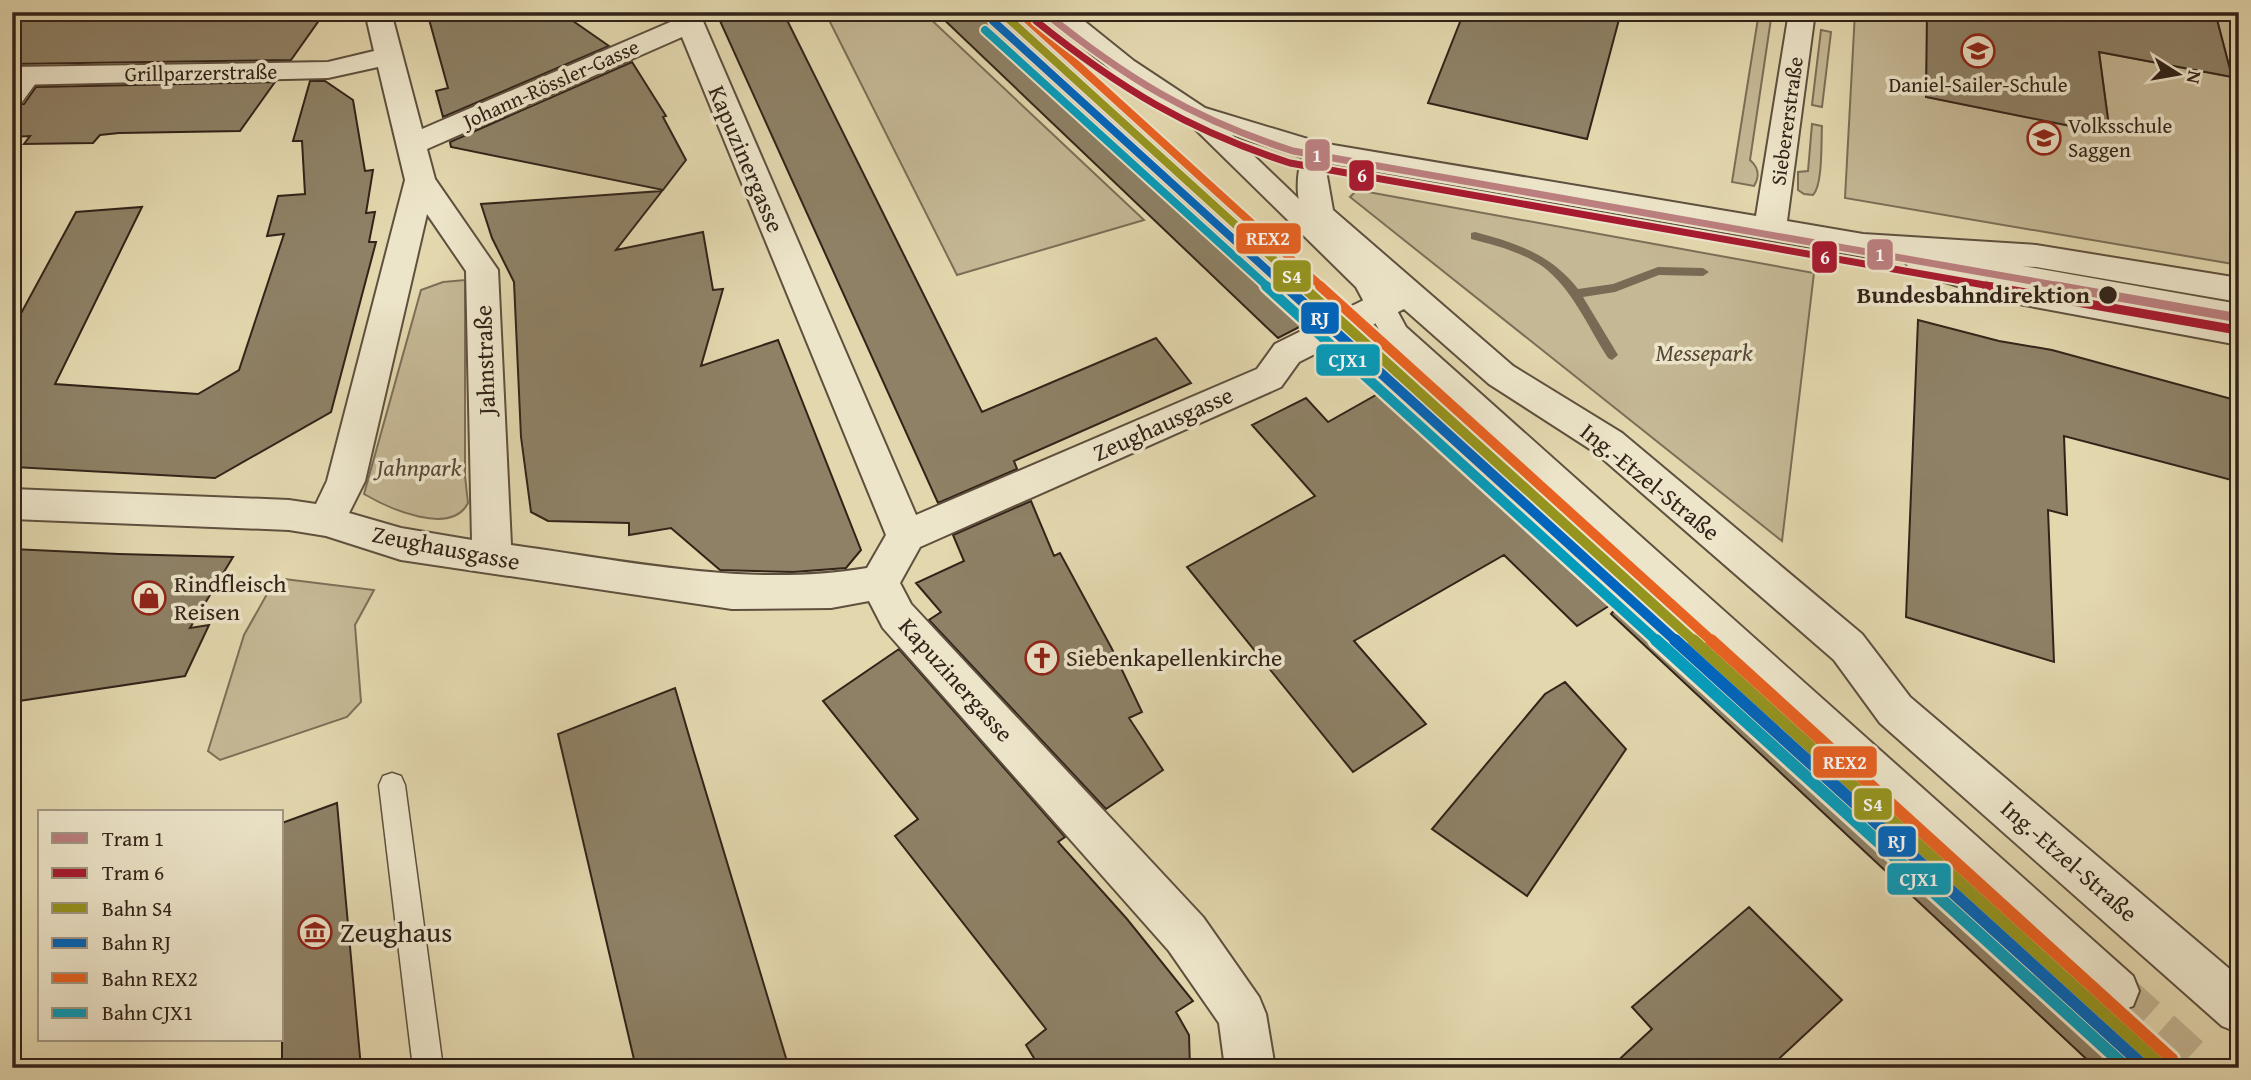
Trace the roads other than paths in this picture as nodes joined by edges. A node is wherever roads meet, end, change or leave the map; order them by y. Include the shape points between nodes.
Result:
1 (378, 12) edge
2 (1056, 12) edge
3 (1802, 12) edge
4 (687, 18) edge
5 (388, 56) junction
6 (20, 83) edge
7 (1195, 114) junction
8 (412, 144) junction
9 (1318, 152) junction
10 (420, 180) junction
11 (1770, 229) junction
12 (1863, 245) junction
13 (2239, 290) edge
14 (1407, 293) junction
15 (2239, 311) edge
16 (2239, 332) edge
17 (12, 504) edge
18 (326, 521) junction
19 (906, 536) junction
20 (492, 559) junction
21 (879, 583) junction
22 (391, 785) dead end
23 (2118, 991) tunnel mouth
24 (2239, 1009) edge
25 (428, 1068) edge
26 (1250, 1068) edge

1 - 5 street, Jahnstraße
2 - 7 street via 1124,68
3 - 11 street, Siebererstraße
4 - 8 street, Johann-Rössler-Gasse
4 - 19 street, Kapuzinergasse
5 - 6 street, Grillparzerstraße via 328,70
5 - 8 street, Jahnstraße
7 - 9 street
7 - 23 street via 1367,281 1395,334
8 - 10 street, Jahnstraße
9 - 11 street
9 - 14 street, Ing.-Etzel-Straße via 1312,176 1318,214
10 - 18 street, Jahnstraße via 346,481
10 - 20 street, Jahnstraße via 482,270
11 - 12 street
12 - 13 street via 2042,256
12 - 15 lane
12 - 16 street via 2008,290
14 - 19 street, Zeughausgasse via 1287,353 1269,378
14 - 24 street, Ing.-Etzel-Straße via 1501,374 1620,440 1718,521 1848,647 1895,710
17 - 18 street, Zeughausgasse via 289,515
18 - 20 street, Zeughausgasse via 401,544
19 - 21 street
20 - 21 street, Zeughausgasse via 732,592 831,592
21 - 26 street, Kapuzinergasse via 897,616 1186,934 1242,1014
22 - 25 lane

